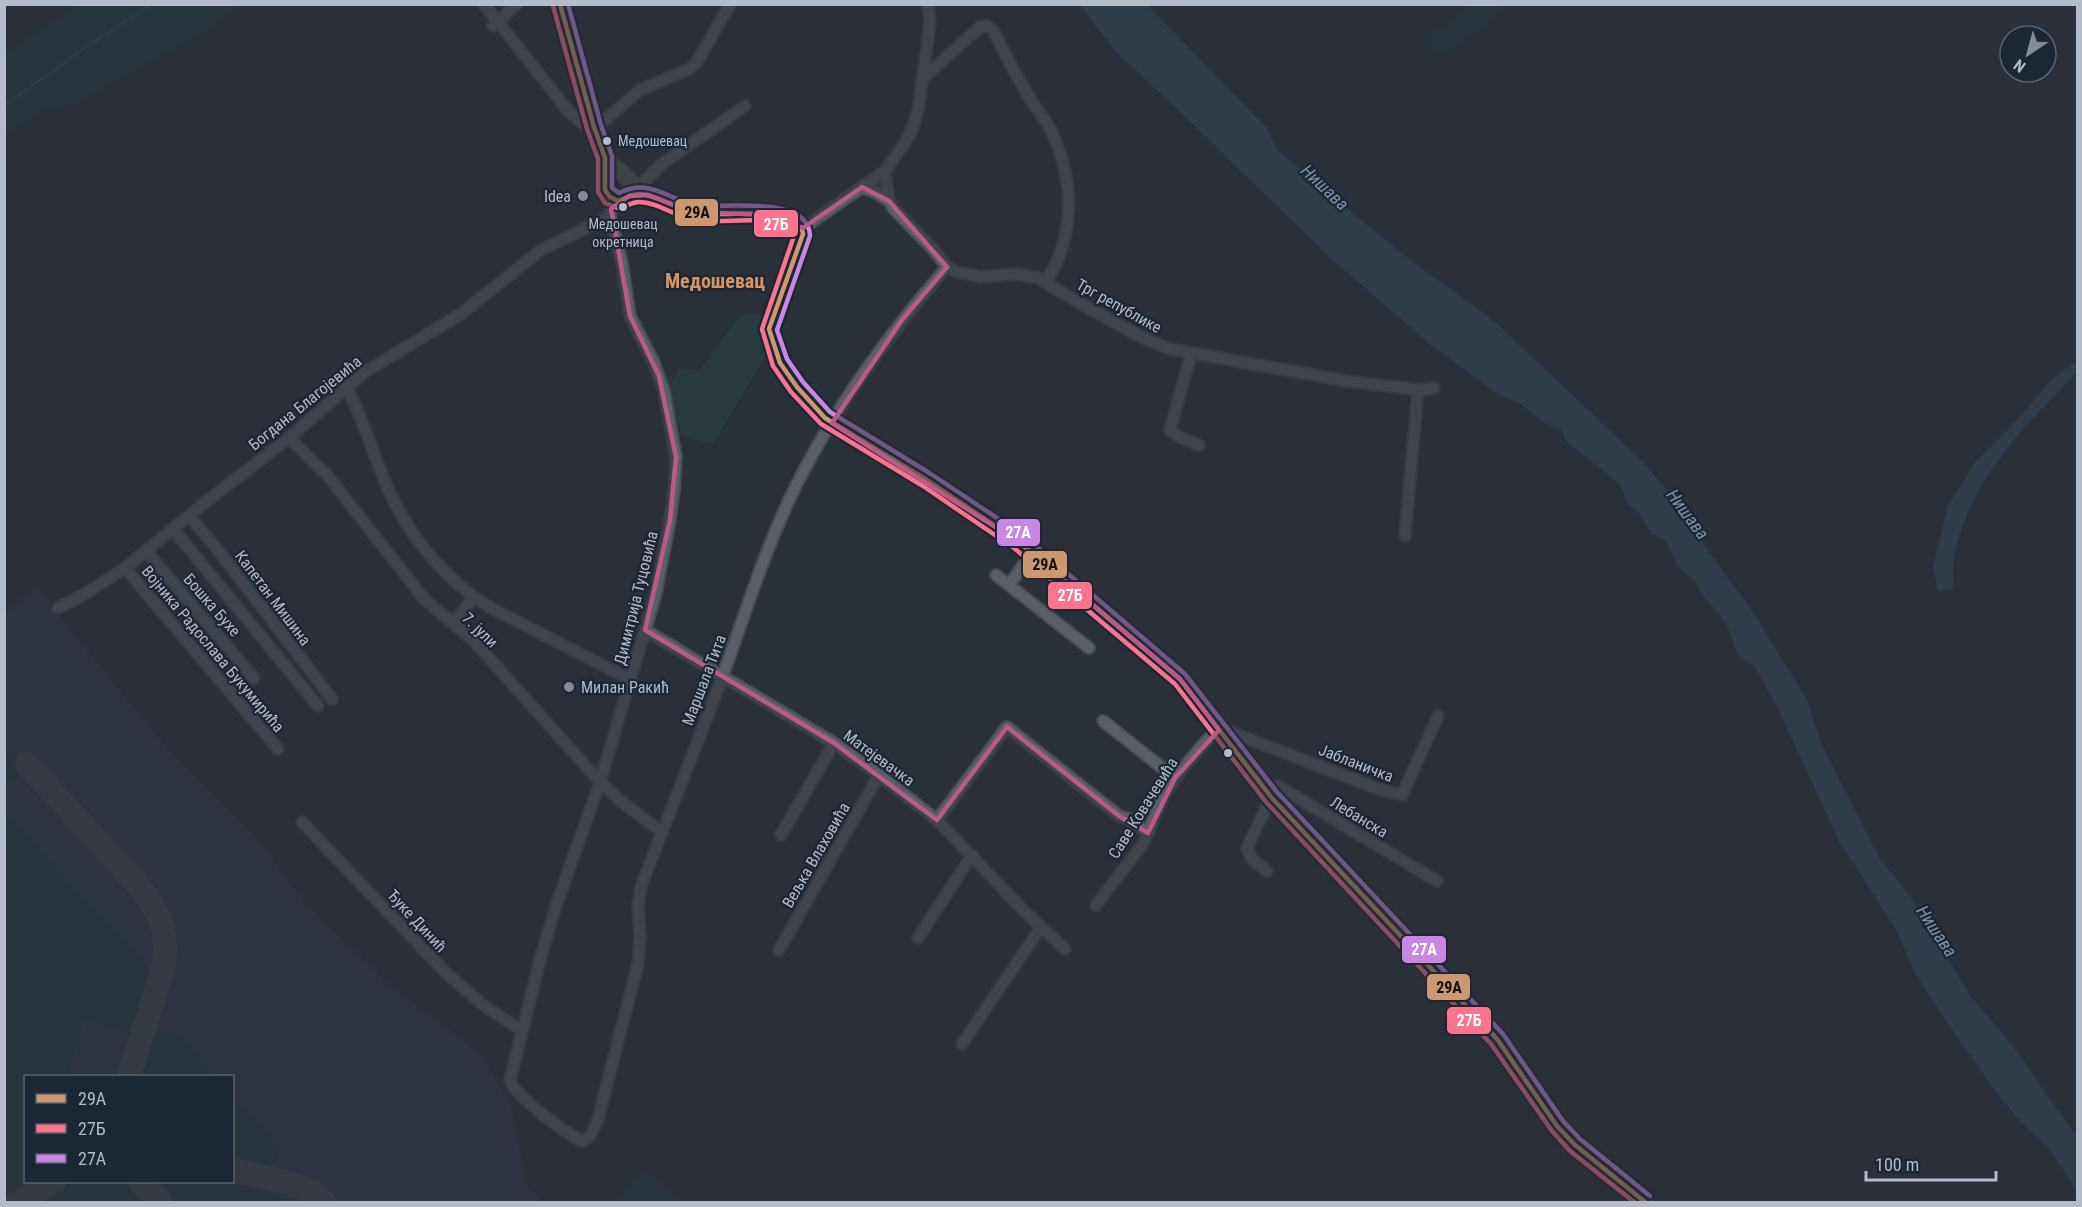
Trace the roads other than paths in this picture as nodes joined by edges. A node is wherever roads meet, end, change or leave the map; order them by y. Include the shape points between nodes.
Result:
1 (484, 4) edge
2 (517, 4) edge
3 (560, 4) edge
4 (730, 4) edge
5 (928, 4) edge
6 (495, 24) junction
7 (922, 79) junction
8 (745, 106) dead end
9 (594, 127) junction
10 (604, 159) junction
11 (885, 171) junction
12 (621, 173) junction
13 (606, 180) junction
14 (862, 187) junction
15 (624, 198) junction
16 (889, 201) junction
17 (802, 229) junction
18 (947, 267) junction
19 (1046, 282) junction
20 (1191, 354) junction
21 (347, 388) junction
22 (1434, 388) dead end
23 (1418, 390) junction
24 (832, 423) junction
25 (289, 438) junction
26 (1199, 445) dead end
27 (189, 516) junction
28 (173, 529) junction
29 (1405, 536) dead end
30 (146, 551) junction
31 (1032, 552) junction
32 (125, 568) junction
33 (996, 575) dead end
34 (1010, 584) junction
35 (473, 597) junction
36 (58, 608) dead end
37 (454, 624) junction
38 (645, 630) junction
39 (1089, 648) dead end
40 (723, 676) junction
41 (255, 678) dead end
42 (631, 680) junction
43 (332, 699) dead end
44 (318, 706) dead end
45 (1438, 716) dead end
46 (1103, 721) dead end
47 (1219, 730) junction
48 (834, 743) junction
49 (278, 749) dead end
50 (879, 775) junction
51 (1175, 778) junction
52 (600, 782) junction
53 (1269, 794) junction
54 (937, 820) junction
55 (302, 822) dead end
56 (662, 832) junction
57 (1148, 833) junction
58 (781, 835) dead end
59 (972, 855) junction
60 (1266, 871) dead end
61 (1437, 881) dead end
62 (1096, 905) dead end
63 (1041, 927) junction
64 (918, 938) dead end
65 (1065, 949) dead end
66 (779, 950) dead end
67 (521, 1030) junction
68 (962, 1044) dead end
69 (584, 1141) joint
70 (1645, 1203) edge

1 - 6 street
2 - 6 street
3 - 9 street
4 - 9 street via 691,68 640,90
5 - 7 street via 930,21
6 - 9 street via 569,112
7 - 11 street via 911,132
7 - 19 street via 980,27 993,30 1051,131 1070,194 1062,251
8 - 15 street, Богдана Благојевића via 662,164
9 - 10 street
10 - 12 street
10 - 13 street
11 - 14 street
11 - 16 street
12 - 13 street
12 - 15 street via 629,177
13 - 15 street via 605,189
14 - 16 street
14 - 17 street
15 - 17 street via 697,213 782,217
15 - 21 street, Богдана Благојевића via 541,250 461,314 365,372
15 - 38 street, Димитрија Туцовића via 622,263 630,316 664,391 676,457 670,520
16 - 18 street
17 - 24 street via 769,333 788,375
18 - 19 street, Трг републике via 970,275 1028,275
18 - 24 street, Маршала Тита via 902,320
19 - 20 street, Трг републике via 1143,338
20 - 23 street, Трг републике
20 - 26 street via 1170,430
21 - 25 street, Богдана Благојевића
21 - 35 street via 398,509 433,559
22 - 23 street, Трг републике
23 - 29 street
24 - 31 street via 927,480
24 - 40 street, Маршала Тита via 783,512
25 - 27 street, Богдана Благојевића
25 - 37 street, 7. јули via 327,475 425,600
27 - 28 street, Богдана Благојевића
27 - 43 street, Капетан Мишина
28 - 30 street, Богдана Благојевића
28 - 44 street
30 - 32 street, Богдана Благојевића
30 - 41 street, Бошка Бухе
31 - 34 street
31 - 47 street via 1180,679
32 - 36 street, Богдана Благојевића
32 - 49 street, Војника Радослава Букумирића
33 - 34 street
34 - 39 street
35 - 37 street
35 - 42 street
37 - 52 street, 7. јули via 473,640
38 - 40 street, Матејевачка
38 - 42 street, Димитрија Туцовића
40 - 48 street, Матејевачка
40 - 56 street, Маршала Тита
42 - 52 street, Димитрија Туцовића
45 - 47 street, Јабланичка via 1402,795
46 - 51 street
47 - 51 street, Саве Ковачевића
47 - 53 street
48 - 50 street, Матејевачка
48 - 58 street
50 - 54 street, Матејевачка
50 - 66 street, Вељка Влаховића
51 - 57 street, Саве Ковачевића
52 - 56 street, 7. јули
52 - 67 street, Димитрија Туцовића via 558,900
53 - 60 street via 1247,848 1252,859
53 - 61 street, Лебанска via 1273,786 1278,786
53 - 70 street via 1497,1039 1557,1126
54 - 57 street via 1007,727 1119,816
54 - 59 street, Матејевачка
55 - 67 street, Ђуке Динић via 444,971 483,1005
56 - 69 street, Маршала Тита via 638,904 638,964 595,1128
57 - 62 street, Саве Ковачевића
59 - 63 street, Матејевачка
59 - 64 street
63 - 65 street, Матејевачка
63 - 68 street
67 - 69 street, Димитрија Туцовића via 512,1086 568,1134

